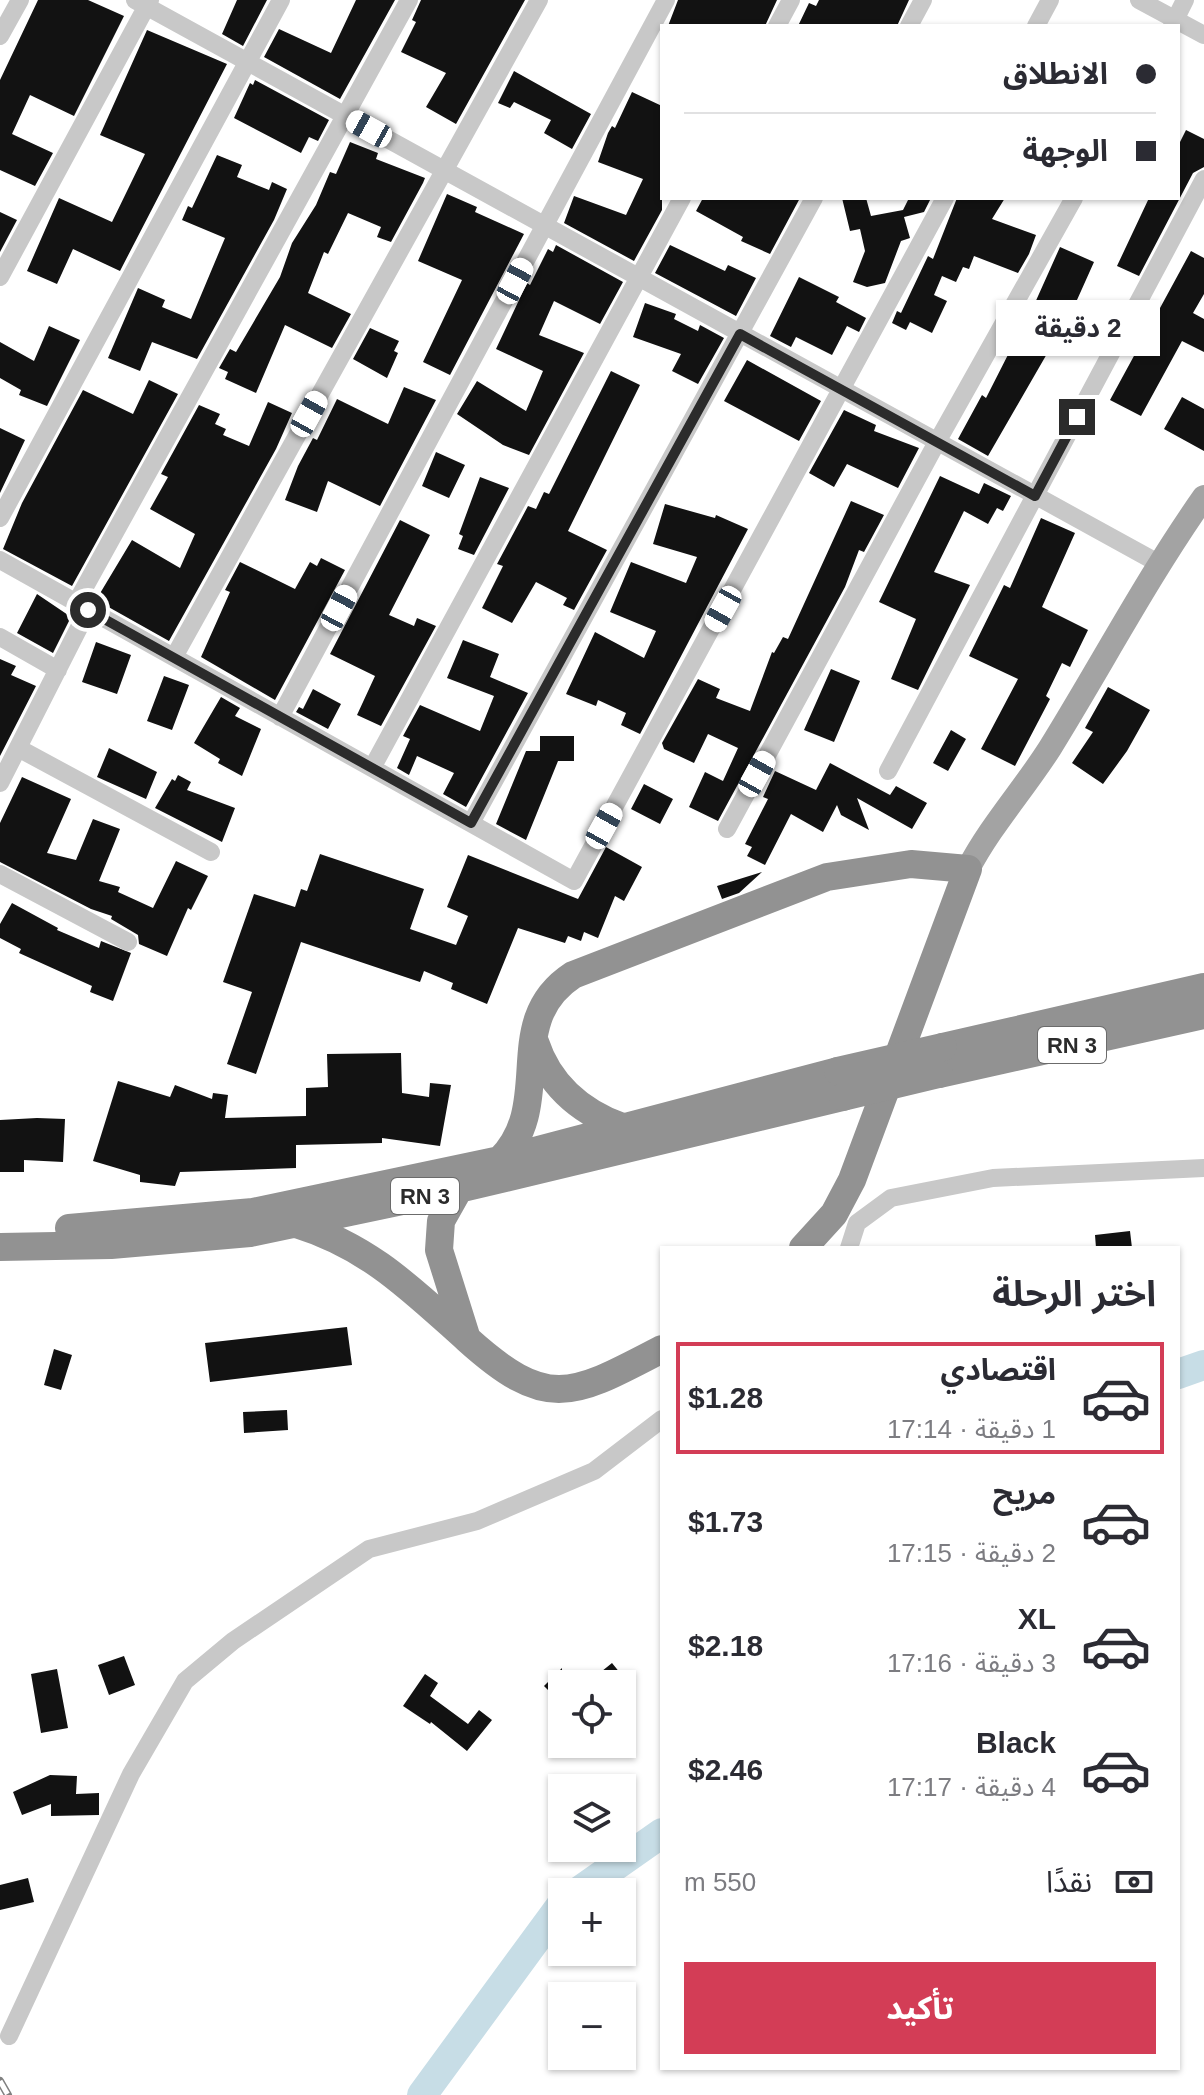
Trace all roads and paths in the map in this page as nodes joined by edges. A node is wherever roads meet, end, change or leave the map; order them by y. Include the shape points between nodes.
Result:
1 (20, 0) edge
2 (281, 0) edge
3 (409, 0) edge
4 (539, 0) edge
5 (666, 0) edge
6 (791, 0) edge
7 (923, 0) edge
8 (1050, 0) edge
9 (1139, 0) edge
10 (1185, 0) edge
11 (144, 2) edge
12 (1174, 22) edge
13 (778, 24) edge
14 (910, 24) edge
15 (1037, 24) edge
16 (1180, 25) edge
17 (1204, 35) edge
18 (0, 36) edge
19 (246, 61) junction
20 (343, 115) junction
21 (445, 172) junction
22 (1204, 179) edge
23 (681, 200) edge
24 (813, 200) edge
25 (944, 200) edge
26 (1073, 200) edge
27 (545, 226) junction
28 (0, 277) edge
29 (638, 278) junction
30 (740, 334) junction
31 (843, 391) junction
32 (937, 442) junction
33 (1035, 496) junction
34 (1204, 497) edge
35 (0, 518) edge
36 (0, 560) edge
37 (1158, 563) junction
38 (82, 607) junction
39 (0, 637) edge
40 (174, 657) junction
41 (58, 670) junction
42 (280, 717) junction
43 (18, 748) junction
44 (372, 768) junction
45 (888, 771) dead end
46 (0, 783) edge
47 (471, 823) junction
48 (727, 829) dead end
49 (211, 852) dead end
50 (968, 869) junction
51 (0, 874) edge
52 (128, 942) dead end
53 (1204, 987) edge
54 (1204, 1015) edge
55 (532, 1033) junction
56 (941, 1060) junction
57 (841, 1084) junction
58 (622, 1127) junction
59 (500, 1160) junction
60 (1204, 1168) edge
61 (459, 1189) junction
62 (846, 1219) junction
63 (296, 1224) junction
64 (0, 1228) edge
65 (806, 1246) edge
66 (849, 1246) edge
67 (0, 1247) edge
68 (467, 1339) junction
69 (660, 1350) edge
70 (660, 1421) edge
71 (9, 2036) dead end

1 - 18 street
2 - 19 street
3 - 20 street
4 - 21 street
5 - 27 street
6 - 13 street
7 - 14 street
8 - 15 street
9 - 12 street
10 - 12 street
11 - 19 street
11 - 28 street
16 - 17 street
19 - 20 street
19 - 35 street
20 - 21 street
20 - 38 street
21 - 27 street
21 - 40 street
22 - 33 street
23 - 29 street
24 - 30 street
25 - 31 street
26 - 32 street
27 - 29 street
27 - 42 street
29 - 30 street
29 - 44 street
30 - 31 street
30 - 47 street
31 - 32 street
31 - 47 street via 574,881
32 - 33 street
32 - 48 street
33 - 37 street
33 - 45 street
34 - 37 main road
36 - 38 street
37 - 50 main road via 1049,750
38 - 40 street
38 - 41 street
39 - 41 street
40 - 42 street
41 - 43 street
42 - 44 street
43 - 46 street
43 - 49 street
44 - 47 street
50 - 55 highway via 911,864 827,877 573,975 546,999
50 - 62 highway via 852,1180
51 - 52 street
53 - 56 highway, RN 3
54 - 56 highway, RN 3
55 - 58 highway via 558,1085 587,1111
55 - 59 highway via 527,1117
56 - 57 highway, RN 3, bridge
57 - 58 highway, RN 3
57 - 61 highway, RN 3
58 - 59 highway, RN 3
59 - 64 highway, RN 3 via 253,1212 78,1228
60 - 62 street via 993,1178 891,1198
61 - 63 highway, RN 3
61 - 68 highway via 441,1221 439,1250
62 - 65 highway
62 - 66 street
63 - 67 highway, RN 3 via 111,1245
63 - 68 highway via 364,1251
68 - 69 highway via 513,1378 566,1390 602,1380
70 - 71 street via 594,1471 477,1521 369,1549 233,1641 185,1681 131,1774

